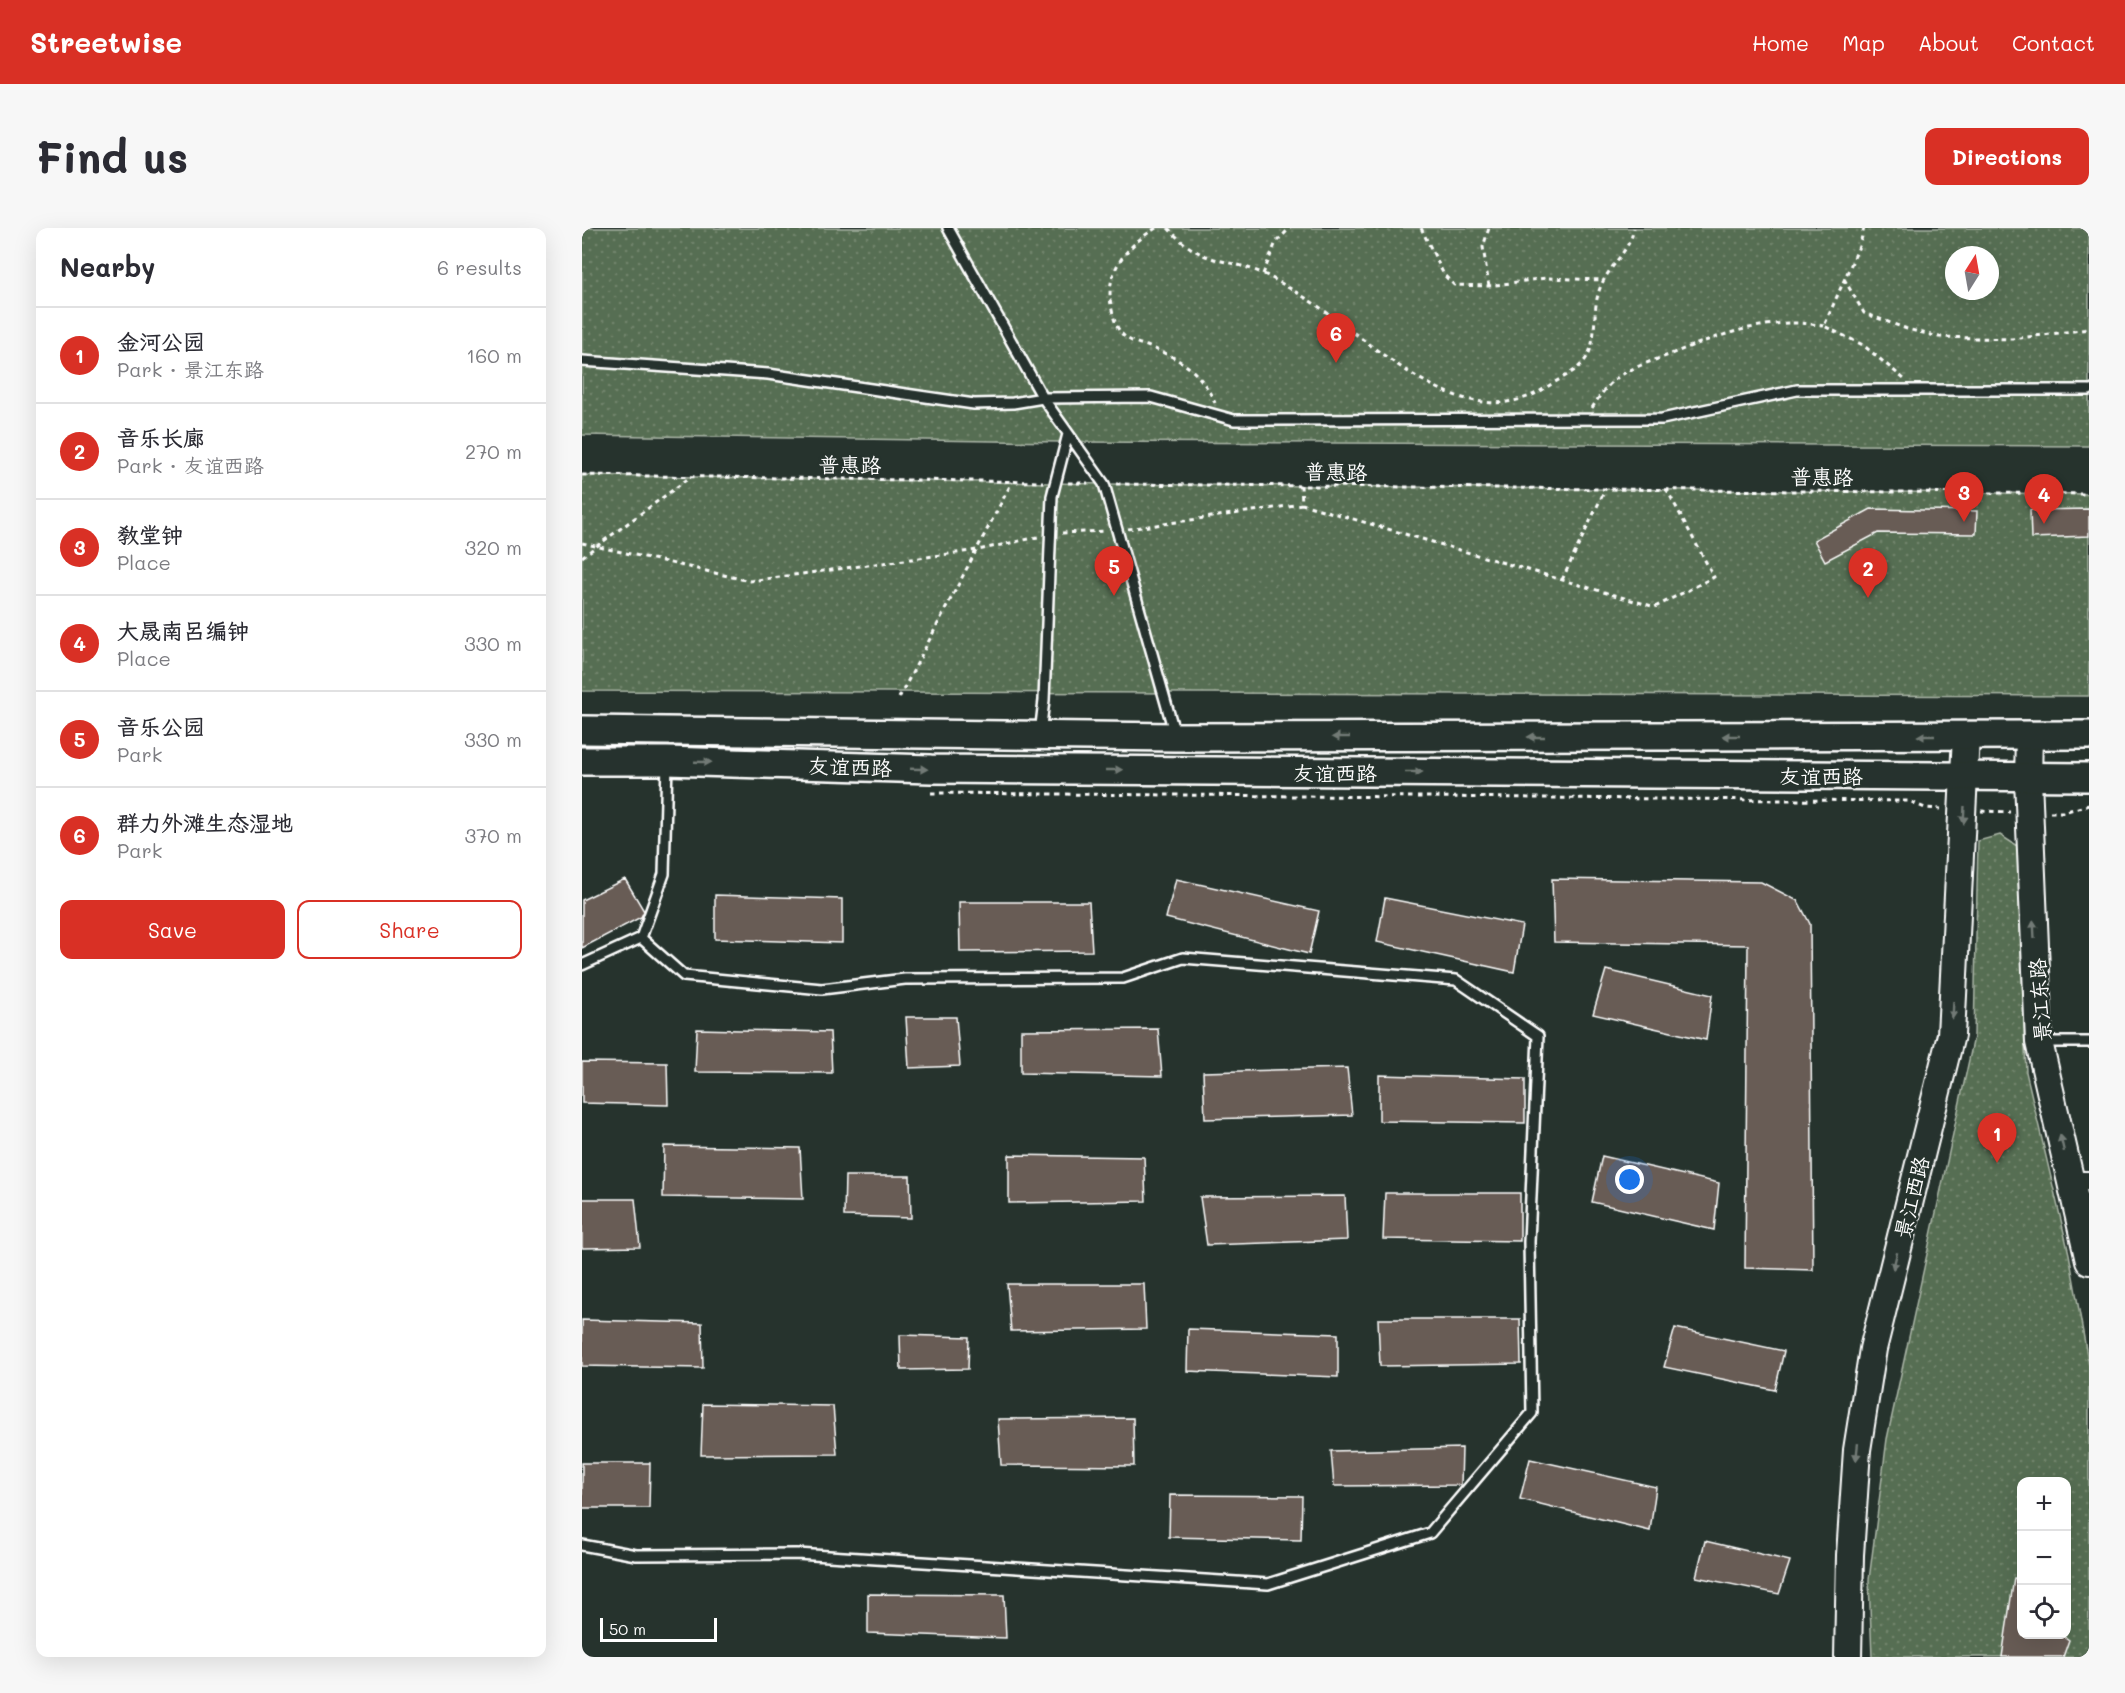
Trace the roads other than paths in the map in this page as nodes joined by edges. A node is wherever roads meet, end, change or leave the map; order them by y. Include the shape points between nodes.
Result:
1 (948, 228) edge
2 (582, 361) edge
3 (2089, 390) edge
4 (1043, 398) junction
5 (1068, 434) junction
6 (582, 730) edge
7 (1966, 735) junction
8 (2029, 735) junction
9 (2089, 735) edge
10 (1039, 737) junction
11 (1175, 737) junction
12 (667, 760) junction
13 (582, 761) edge
14 (1966, 776) junction
15 (2089, 777) edge
16 (2028, 779) junction
17 (641, 938) junction
18 (582, 965) edge
19 (2040, 1042) junction
20 (2089, 1042) edge
21 (2080, 1181) edge
22 (2089, 1261) edge
23 (582, 1545) edge
24 (1848, 1657) edge

1 - 4 lane
2 - 4 lane via 768,374 974,404
3 - 4 lane via 1797,390 1662,419 1234,420 1151,397
4 - 5 lane
5 - 10 lane via 1055,482
5 - 11 lane via 1104,484
6 - 10 main road, 友谊西路
7 - 8 main road, 友谊西路
7 -> 11 main road, 友谊西路
7 - 14 main road, 景江西路
8 - 9 main road, 友谊西路
8 - 16 main road, 景江东路
10 - 11 main road, 友谊西路
12 - 13 main road, 友谊西路
12 -> 14 main road, 友谊西路 via 943,769
12 - 17 lane via 664,874
14 - 16 main road, 友谊西路
14 -> 24 main road, 景江西路 via 1951,1035 1873,1350 1857,1449
15 - 16 main road, 友谊西路
19 -> 16 main road, 景江东路
17 - 18 lane
17 - 23 lane via 684,976 822,988 904,979 1123,978 1183,958 1456,980 1538,1036 1529,1242 1532,1413 1430,1533 1268,1584 797,1554 636,1555
19 - 20 lane
21 -> 19 main road, 景江东路
21 - 22 main road, 景江东路

